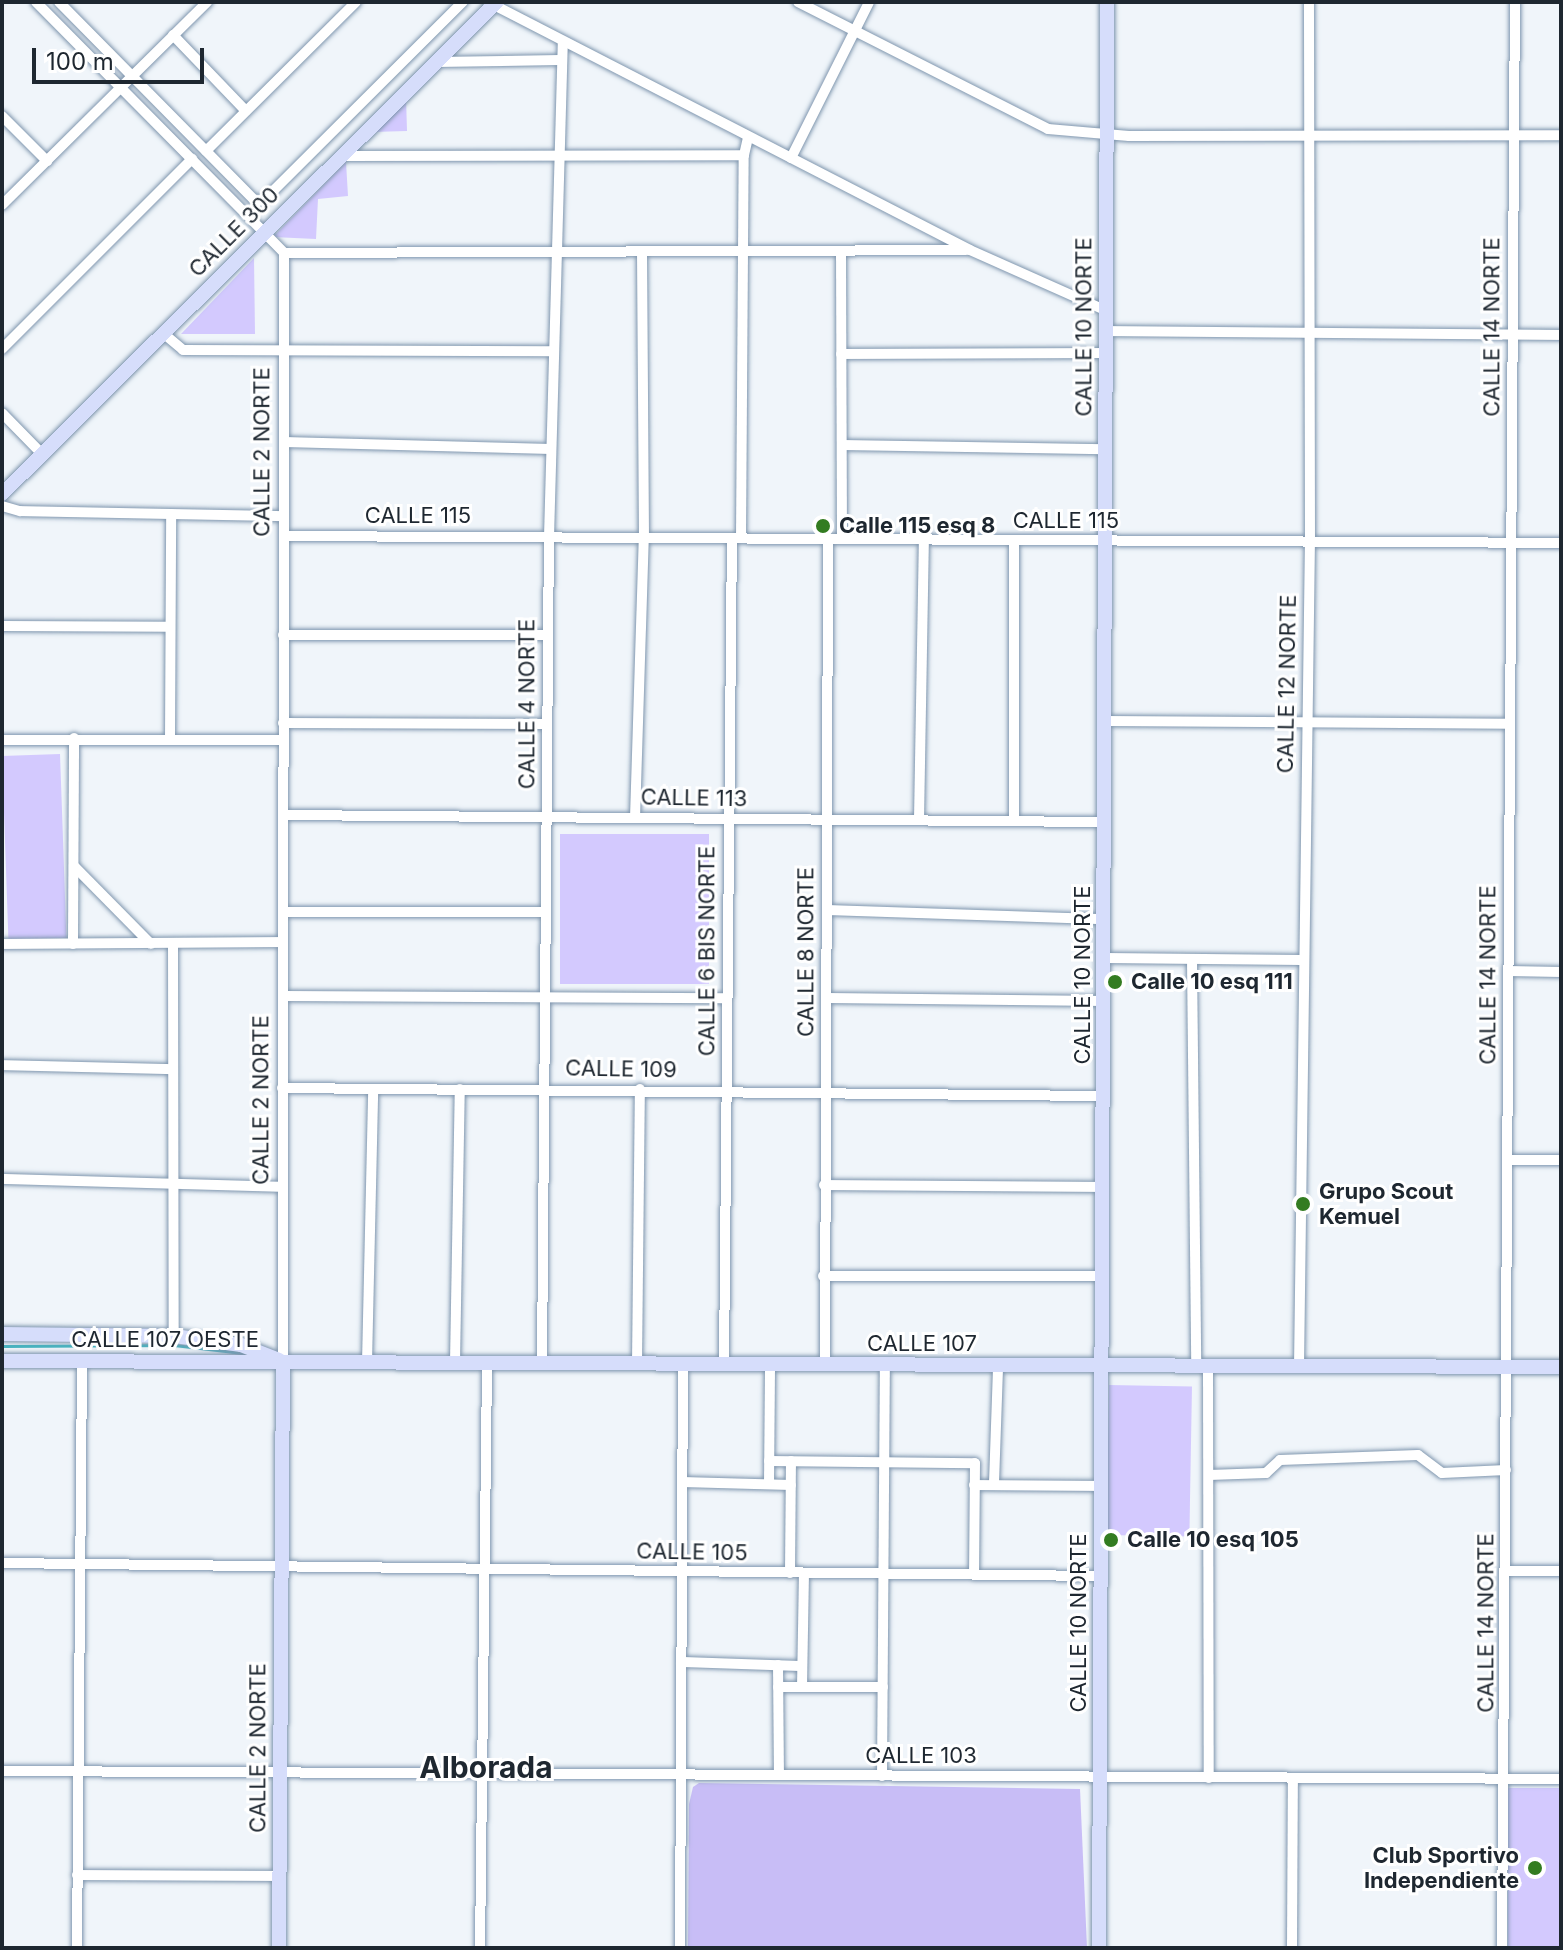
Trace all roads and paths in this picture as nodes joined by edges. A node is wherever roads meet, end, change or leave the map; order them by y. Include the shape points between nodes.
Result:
1 (36, 2) edge
2 (59, 2) edge
3 (207, 2) edge
4 (356, 2) edge
5 (463, 2) edge
6 (798, 2) edge
7 (869, 2) edge
8 (1107, 2) edge
9 (1309, 2) edge
10 (1515, 2) edge
11 (493, 3) edge
12 (855, 31) junction
13 (173, 35) junction
14 (563, 44) junction
15 (560, 60) junction
16 (435, 62) junction
17 (132, 76) junction
18 (121, 87) junction
19 (246, 111) junction
20 (2, 116) edge
21 (1106, 132) junction
22 (1511, 134) junction
23 (1561, 135) edge
24 (1309, 137) junction
25 (748, 138) junction
26 (206, 151) junction
27 (744, 155) junction
28 (342, 156) junction
29 (558, 156) junction
30 (791, 158) junction
31 (192, 159) junction
32 (47, 161) junction
33 (2, 205) edge
34 (264, 232) junction
35 (970, 250) junction
36 (642, 251) junction
37 (743, 251) junction
38 (841, 251) junction
39 (556, 252) junction
40 (284, 253) junction
41 (1105, 310) junction
42 (1105, 331) junction
43 (163, 333) junction
44 (1309, 333) junction
45 (1512, 334) junction
46 (1561, 335) edge
47 (2, 349) edge
48 (284, 349) junction
49 (553, 351) junction
50 (1105, 353) junction
51 (841, 354) junction
52 (2, 413) edge
53 (284, 442) junction
54 (842, 445) junction
55 (551, 449) junction
56 (1106, 449) junction
57 (42, 454) junction
58 (2, 494) edge
59 (2, 506) edge
60 (171, 514) junction
61 (283, 516) junction
62 (284, 536) junction
63 (549, 537) junction
64 (644, 538) junction
65 (736, 538) junction
66 (828, 539) junction
67 (842, 539) junction
68 (924, 539) junction
69 (1014, 540) junction
70 (1107, 541) junction
71 (1310, 541) junction
72 (1514, 542) junction
73 (1561, 543) edge
74 (2, 626) edge
75 (169, 627) junction
76 (283, 635) junction
77 (548, 635) junction
78 (1106, 721) junction
79 (283, 723) junction
80 (1306, 723) junction
81 (547, 724) junction
82 (1510, 724) junction
83 (74, 738) junction
84 (170, 738) junction
85 (2, 740) edge
86 (283, 740) junction
87 (283, 815) junction
88 (546, 817) junction
89 (635, 818) junction
90 (727, 818) junction
91 (827, 819) junction
92 (919, 820) junction
93 (1014, 821) junction
94 (1105, 822) junction
95 (75, 867) junction
96 (827, 910) junction
97 (283, 912) junction
98 (544, 912) junction
99 (1105, 919) junction
100 (283, 942) junction
101 (173, 943) junction
102 (2, 944) edge
103 (73, 944) junction
104 (151, 944) junction
105 (1105, 958) junction
106 (1192, 960) junction
107 (1302, 960) junction
108 (1508, 971) junction
109 (1561, 972) edge
110 (283, 996) junction
111 (545, 997) junction
112 (726, 998) junction
113 (827, 998) junction
114 (1104, 1001) junction
115 (2, 1065) edge
116 (171, 1069) junction
117 (282, 1088) junction
118 (544, 1088) junction
119 (373, 1089) junction
120 (460, 1089) junction
121 (640, 1089) junction
122 (726, 1090) junction
123 (826, 1092) junction
124 (1104, 1096) junction
125 (1508, 1160) junction
126 (1561, 1160) edge
127 (2, 1179) edge
128 (170, 1185) junction
129 (824, 1185) junction
130 (283, 1187) junction
131 (1104, 1187) junction
132 (823, 1276) junction
133 (1103, 1276) junction
134 (2, 1334) edge
135 (174, 1336) junction
136 (2, 1361) edge
137 (82, 1362) junction
138 (283, 1362) junction
139 (367, 1363) junction
140 (455, 1363) junction
141 (487, 1364) junction
142 (542, 1364) junction
143 (637, 1364) junction
144 (683, 1364) junction
145 (724, 1365) junction
146 (770, 1365) junction
147 (825, 1365) junction
148 (885, 1365) junction
149 (998, 1366) junction
150 (1103, 1366) junction
151 (1202, 1367) junction
152 (1299, 1367) junction
153 (1510, 1367) junction
154 (1561, 1367) edge
155 (769, 1461) junction
156 (791, 1461) junction
157 (884, 1462) junction
158 (1506, 1470) junction
159 (1209, 1475) junction
160 (682, 1482) junction
161 (994, 1483) junction
162 (769, 1484) junction
163 (791, 1485) junction
164 (974, 1485) junction
165 (1102, 1486) junction
166 (79, 1562) junction
167 (2, 1563) edge
168 (281, 1567) junction
169 (485, 1569) junction
170 (682, 1571) junction
171 (1507, 1571) junction
172 (1561, 1571) edge
173 (790, 1573) junction
174 (804, 1573) junction
175 (884, 1574) junction
176 (974, 1574) junction
177 (1101, 1576) junction
178 (681, 1662) junction
179 (778, 1665) junction
180 (802, 1666) junction
181 (778, 1687) junction
182 (802, 1687) junction
183 (883, 1687) junction
184 (2, 1771) edge
185 (78, 1771) junction
186 (280, 1774) junction
187 (482, 1774) junction
188 (681, 1775) junction
189 (779, 1775) junction
190 (882, 1776) junction
191 (1100, 1777) junction
192 (1209, 1778) junction
193 (1293, 1778) junction
194 (1506, 1779) junction
195 (1561, 1779) edge
196 (77, 1875) junction
197 (280, 1876) junction
198 (77, 1948) edge
199 (279, 1948) edge
200 (480, 1948) edge
201 (680, 1948) edge
202 (1099, 1948) edge
203 (1292, 1948) edge
204 (1502, 1948) edge

1 - 18 street
2 - 17 street
3 - 13 street
4 - 19 street
5 - 26 street via 266,198 256,202
6 - 12 street
7 - 12 street
8 - 21 street, CALLE 10 NORTE
9 - 24 street, CALLE 12 NORTE
10 - 22 street, CALLE 14 NORTE
11 - 14 street
11 - 16 street, CALLE 300
12 - 21 street via 1032,124
12 - 30 street
13 - 17 street
13 - 19 street
14 - 15 street, CALLE 4 NORTE
14 - 25 street
15 - 16 street
15 - 29 street, CALLE 4 NORTE
16 - 28 street, CALLE 300
17 - 18 street
17 - 26 street
18 - 31 street
18 - 32 street
19 - 26 street
20 - 32 street
21 - 24 street
21 - 41 street, CALLE 10 NORTE
22 - 23 street
22 - 24 street
22 - 45 street, CALLE 14 NORTE
24 - 44 street, CALLE 12 NORTE
25 - 27 street, CALLE 6 BIS NORTE
25 - 30 street
27 - 29 street
27 - 37 street, CALLE 6 BIS NORTE
28 - 29 street
28 - 34 street, CALLE 300
29 - 39 street, CALLE 4 NORTE
30 - 35 street
31 - 34 street
31 - 47 street
32 - 33 street
34 - 40 street
34 - 43 street, CALLE 300
35 - 38 street
35 - 41 street
36 - 37 street
36 - 39 street
36 - 64 street
37 - 38 street
37 - 65 street, CALLE 6 BIS NORTE
38 - 51 street
39 - 40 street
39 - 49 street, CALLE 4 NORTE
40 - 48 street, CALLE 2 NORTE
41 - 42 street, CALLE 10 NORTE
42 - 44 street
42 - 50 street, CALLE 10 NORTE
43 - 48 street via 183,350
43 - 57 street, CALLE 300
44 - 45 street
44 - 71 street, CALLE 12 NORTE
45 - 46 street
45 - 72 street, CALLE 14 NORTE
48 - 49 street
48 - 53 street, CALLE 2 NORTE
49 - 55 street, CALLE 4 NORTE
50 - 51 street
50 - 56 street, CALLE 10 NORTE
51 - 54 street
52 - 57 street
53 - 55 street
53 - 61 street, CALLE 2 NORTE
54 - 56 street
54 - 67 street
55 - 63 street, CALLE 4 NORTE
56 - 70 street, CALLE 10 NORTE
57 - 58 street, CALLE 300
59 - 60 street
60 - 61 street
60 - 75 street
61 - 62 street, CALLE 2 NORTE
62 - 63 street, CALLE 115
62 - 76 street, CALLE 2 NORTE
63 - 64 street, CALLE 115
63 - 77 street, CALLE 4 NORTE
64 - 65 street, CALLE 115
64 - 89 street
65 - 66 street, CALLE 115
65 - 90 street, CALLE 6 BIS NORTE
66 - 67 street, CALLE 115
66 - 91 street, CALLE 8 NORTE
67 - 68 street, CALLE 115
68 - 69 street, CALLE 115
68 - 92 street
69 - 70 street, CALLE 115
69 - 93 street
70 - 71 street, CALLE 115
70 - 78 street, CALLE 10 NORTE
71 - 72 street, CALLE 115
71 - 80 street, CALLE 12 NORTE
72 - 73 street, CALLE 115
72 - 82 street, CALLE 14 NORTE
74 - 75 street
75 - 84 street
76 - 77 street
76 - 79 street, CALLE 2 NORTE
77 - 81 street, CALLE 4 NORTE
78 - 80 street
78 - 94 street, CALLE 10 NORTE
79 - 81 street
79 - 86 street, CALLE 2 NORTE
80 - 82 street
80 - 107 street, CALLE 12 NORTE
81 - 88 street, CALLE 4 NORTE
82 - 108 street, CALLE 14 NORTE
83 - 84 street
83 - 85 street
83 - 95 street
84 - 86 street
86 - 87 street, CALLE 2 NORTE
87 - 88 street, CALLE 113
87 - 97 street, CALLE 2 NORTE
88 - 89 street, CALLE 113
88 - 98 street, CALLE 4 NORTE
89 - 90 street, CALLE 113
90 - 91 street, CALLE 113
90 - 112 street, CALLE 6 BIS NORTE
91 - 92 street, CALLE 113
91 - 96 street, CALLE 8 NORTE
92 - 93 street, CALLE 113
93 - 94 street, CALLE 113
94 - 99 street, CALLE 10 NORTE
95 - 103 street
95 - 104 street
96 - 99 street
96 - 113 street, CALLE 8 NORTE
97 - 98 street
97 - 100 street, CALLE 2 NORTE
98 - 111 street, CALLE 4 NORTE
99 - 105 street, CALLE 10 NORTE
100 - 101 street
100 - 110 street, CALLE 2 NORTE
101 - 104 street
101 - 116 street
102 - 103 street
103 - 104 street
105 - 106 street
105 - 114 street, CALLE 10 NORTE
106 - 107 street
106 - 151 street
107 - 152 street, CALLE 12 NORTE
108 - 109 street
108 - 125 street, CALLE 14 NORTE
110 - 111 street
110 - 117 street, CALLE 2 NORTE
111 - 112 street
111 - 118 street, CALLE 4 NORTE
112 - 122 street, CALLE 6 BIS NORTE
113 - 114 street
113 - 123 street, CALLE 8 NORTE
114 - 124 street, CALLE 10 NORTE
115 - 116 street
116 - 128 street
117 - 119 street, CALLE 109
117 - 130 street, CALLE 2 NORTE
118 - 120 street, CALLE 109
118 - 121 street, CALLE 109
118 - 142 street, CALLE 4 NORTE
119 - 120 street, CALLE 109
119 - 139 street
120 - 140 street
121 - 122 street, CALLE 109
121 - 143 street
122 - 123 street, CALLE 109
122 - 145 street, CALLE 6 BIS NORTE
123 - 124 street, CALLE 109
123 - 129 street, CALLE 8 NORTE
124 - 131 street, CALLE 10 NORTE
125 - 126 street
125 - 153 street, CALLE 14 NORTE
127 - 128 street
128 - 130 street
128 - 135 street
129 - 131 street
129 - 132 street, CALLE 8 NORTE
130 - 138 street, CALLE 2 NORTE
131 - 133 street, CALLE 10 NORTE
132 - 133 street
132 - 147 street, CALLE 8 NORTE
133 - 150 street, CALLE 10 NORTE
134 - 135 street, CALLE 107 OESTE
135 - 138 street, CALLE 107 OESTE via 241,1345
136 - 137 street, CALLE 107 OESTE
137 - 138 street, CALLE 107 OESTE
137 - 166 street
138 - 139 street, CALLE 107
138 - 168 street, CALLE 2 NORTE
139 - 140 street, CALLE 107
140 - 141 street, CALLE 107
141 - 142 street, CALLE 107
141 - 169 street
142 - 143 street, CALLE 107
143 - 144 street, CALLE 107
144 - 145 street, CALLE 107
144 - 160 street
145 - 146 street, CALLE 107
146 - 147 street, CALLE 107
146 - 155 street
147 - 148 street, CALLE 107
148 - 149 street, CALLE 107
148 - 157 street
149 - 150 street, CALLE 107
149 - 161 street
150 - 151 street, CALLE 107
150 - 165 street, CALLE 10 NORTE
151 - 152 street, CALLE 107
151 - 159 street
152 - 153 street, CALLE 107
153 - 154 street, CALLE 107
153 - 158 street, CALLE 14 NORTE
155 - 156 street
155 - 162 street
156 - 157 street
156 - 163 street
157 - 164 street via 975,1463
157 - 175 street
158 - 159 street via 1442,1473 1418,1455 1280,1460 1266,1473
158 - 171 street, CALLE 14 NORTE
159 - 192 street
160 - 162 street
160 - 170 street
161 - 164 street
161 - 165 street
162 - 163 street
163 - 173 street
164 - 176 street
165 - 177 street, CALLE 10 NORTE
166 - 167 street, CALLE 105
166 - 168 street, CALLE 105
166 - 185 street
168 - 169 street, CALLE 105
168 - 186 street, CALLE 2 NORTE
169 - 170 street, CALLE 105
169 - 187 street
170 - 173 street, CALLE 105
170 - 178 street
171 - 172 street
171 - 194 street, CALLE 14 NORTE
173 - 174 street, CALLE 105
174 - 175 street, CALLE 105
174 - 180 street
175 - 176 street, CALLE 105
175 - 183 street
176 - 177 street, CALLE 105
177 - 191 street, CALLE 10 NORTE
178 - 179 street
178 - 188 street
179 - 180 street
179 - 181 street
180 - 182 street
181 - 182 street
181 - 189 street
182 - 183 street
183 - 190 street
184 - 185 street, CALLE 103
185 - 186 street, CALLE 103
185 - 196 street
186 - 187 street, CALLE 103
186 - 197 street, CALLE 2 NORTE
187 - 188 street, CALLE 103
187 - 200 street
188 - 189 street, CALLE 103
188 - 201 street
189 - 190 street, CALLE 103
190 - 191 street, CALLE 103
191 - 192 street, CALLE 103
191 - 202 street, CALLE 10 NORTE
192 - 193 street, CALLE 103
193 - 194 street, CALLE 103
193 - 203 street
194 - 195 street, CALLE 103
194 - 204 street, CALLE 14 NORTE
196 - 197 street
196 - 198 street
197 - 199 street, CALLE 2 NORTE

